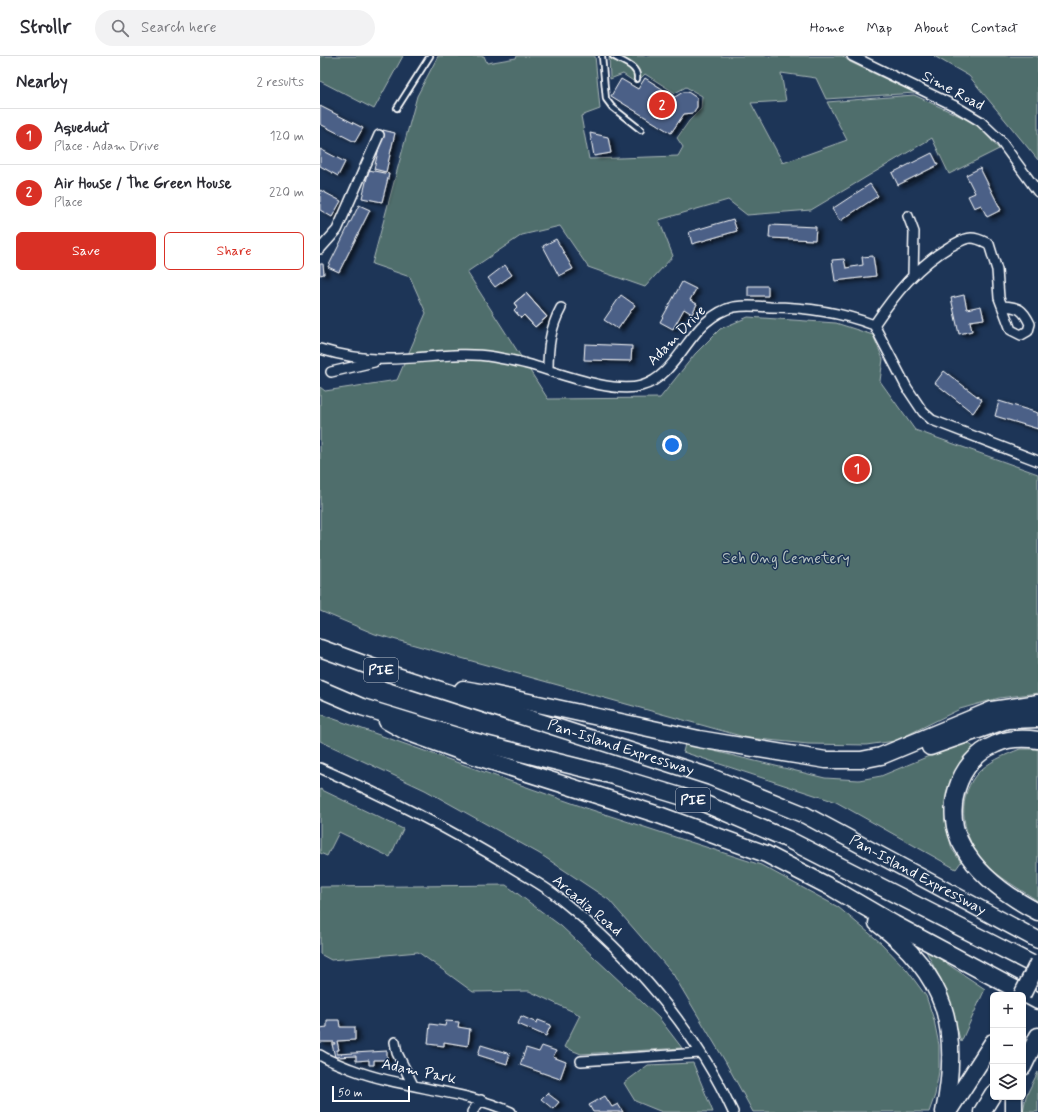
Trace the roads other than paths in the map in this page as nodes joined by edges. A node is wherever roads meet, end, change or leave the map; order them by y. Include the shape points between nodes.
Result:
1 (430, 56) edge
2 (602, 56) edge
3 (613, 56) edge
4 (852, 56) edge
5 (637, 80) dead end
6 (397, 108) dead end
7 (641, 130) dead end
8 (379, 135) dead end
9 (1038, 192) edge
10 (908, 216) dead end
11 (320, 249) edge
12 (913, 275) junction
13 (1002, 306) dead end
14 (561, 308) dead end
15 (874, 325) junction
16 (320, 349) edge
17 (389, 359) junction
18 (548, 370) junction
19 (332, 372) dead end
20 (1038, 460) edge
21 (320, 648) edge
22 (320, 689) edge
23 (444, 691) junction
24 (1038, 703) edge
25 (362, 707) junction
26 (1038, 719) edge
27 (1038, 740) edge
28 (881, 756) junction
29 (320, 768) edge
30 (834, 889) junction
31 (1038, 912) edge
32 (1038, 940) edge
33 (1038, 963) edge
34 (1038, 967) edge
35 (1038, 971) edge
36 (1025, 991) edge
37 (1038, 1001) edge
38 (1038, 1022) edge
39 (1038, 1036) edge
40 (1026, 1040) edge
41 (395, 1042) dead end
42 (990, 1047) edge
43 (700, 1053) junction
44 (321, 1056) edge
45 (581, 1061) dead end
46 (1024, 1064) edge
47 (413, 1085) junction
48 (990, 1099) edge
49 (481, 1100) junction
50 (1014, 1100) edge
51 (472, 1112) edge
52 (511, 1112) edge
53 (733, 1112) edge
54 (944, 1112) edge
55 (948, 1112) edge
56 (982, 1112) edge
57 (1014, 1112) edge

1 - 6 lane
2 - 7 lane via 606,99
3 - 5 lane via 635,69
4 - 9 street, Sime Road via 955,106 980,121 1000,140
8 - 11 street via 337,230
10 - 12 street via 914,232
12 - 13 street via 938,253 961,240 980,240 988,244 993,254
12 - 15 street via 887,305
14 - 18 street via 553,322
15 - 18 street, Adam Drive via 855,317 826,311 739,307 717,314 705,323 669,368 641,386 602,384
15 - 20 street via 907,388 923,412 932,420
16 - 17 street, Adam Drive via 342,355
17 - 18 street, Adam Drive via 460,355 492,357
17 - 19 street, Adam Drive
21 - 23 highway, Pan-Island Expressway / PIE
22 - 25 highway, Pan-Island Expressway / PIE
23 - 28 highway via 469,689 680,736 826,760 861,760
23 - 32 highway, Pan-Island Expressway / PIE via 711,777 806,814
24 - 28 highway via 992,710
25 - 30 highway via 407,732 730,839 766,854
25 - 34 highway, Pan-Island Expressway / PIE via 473,741 610,775 703,804 787,839
26 - 28 highway via 1007,720 915,753 889,758
27 - 31 highway via 1018,739 986,749 968,767 956,791 953,807 956,832 972,860 1015,901
29 - 43 street, Arcadia Road via 467,840 558,896 612,943 673,1012
30 - 37 highway
30 - 54 highway via 903,944 937,989 944,1005 951,1039 949,1089
33 - 36 highway, bridge
35 - 36 highway, bridge
38 - 40 highway
39 - 46 highway
41 - 47 street via 397,1054
42 - 55 highway
43 - 45 street
43 - 53 street, Arcadia Road
44 - 47 street, Adam Park via 390,1082
47 - 49 street, Adam Park
48 - 56 highway
49 - 51 street
49 - 52 street, Adam Park
50 - 57 highway

